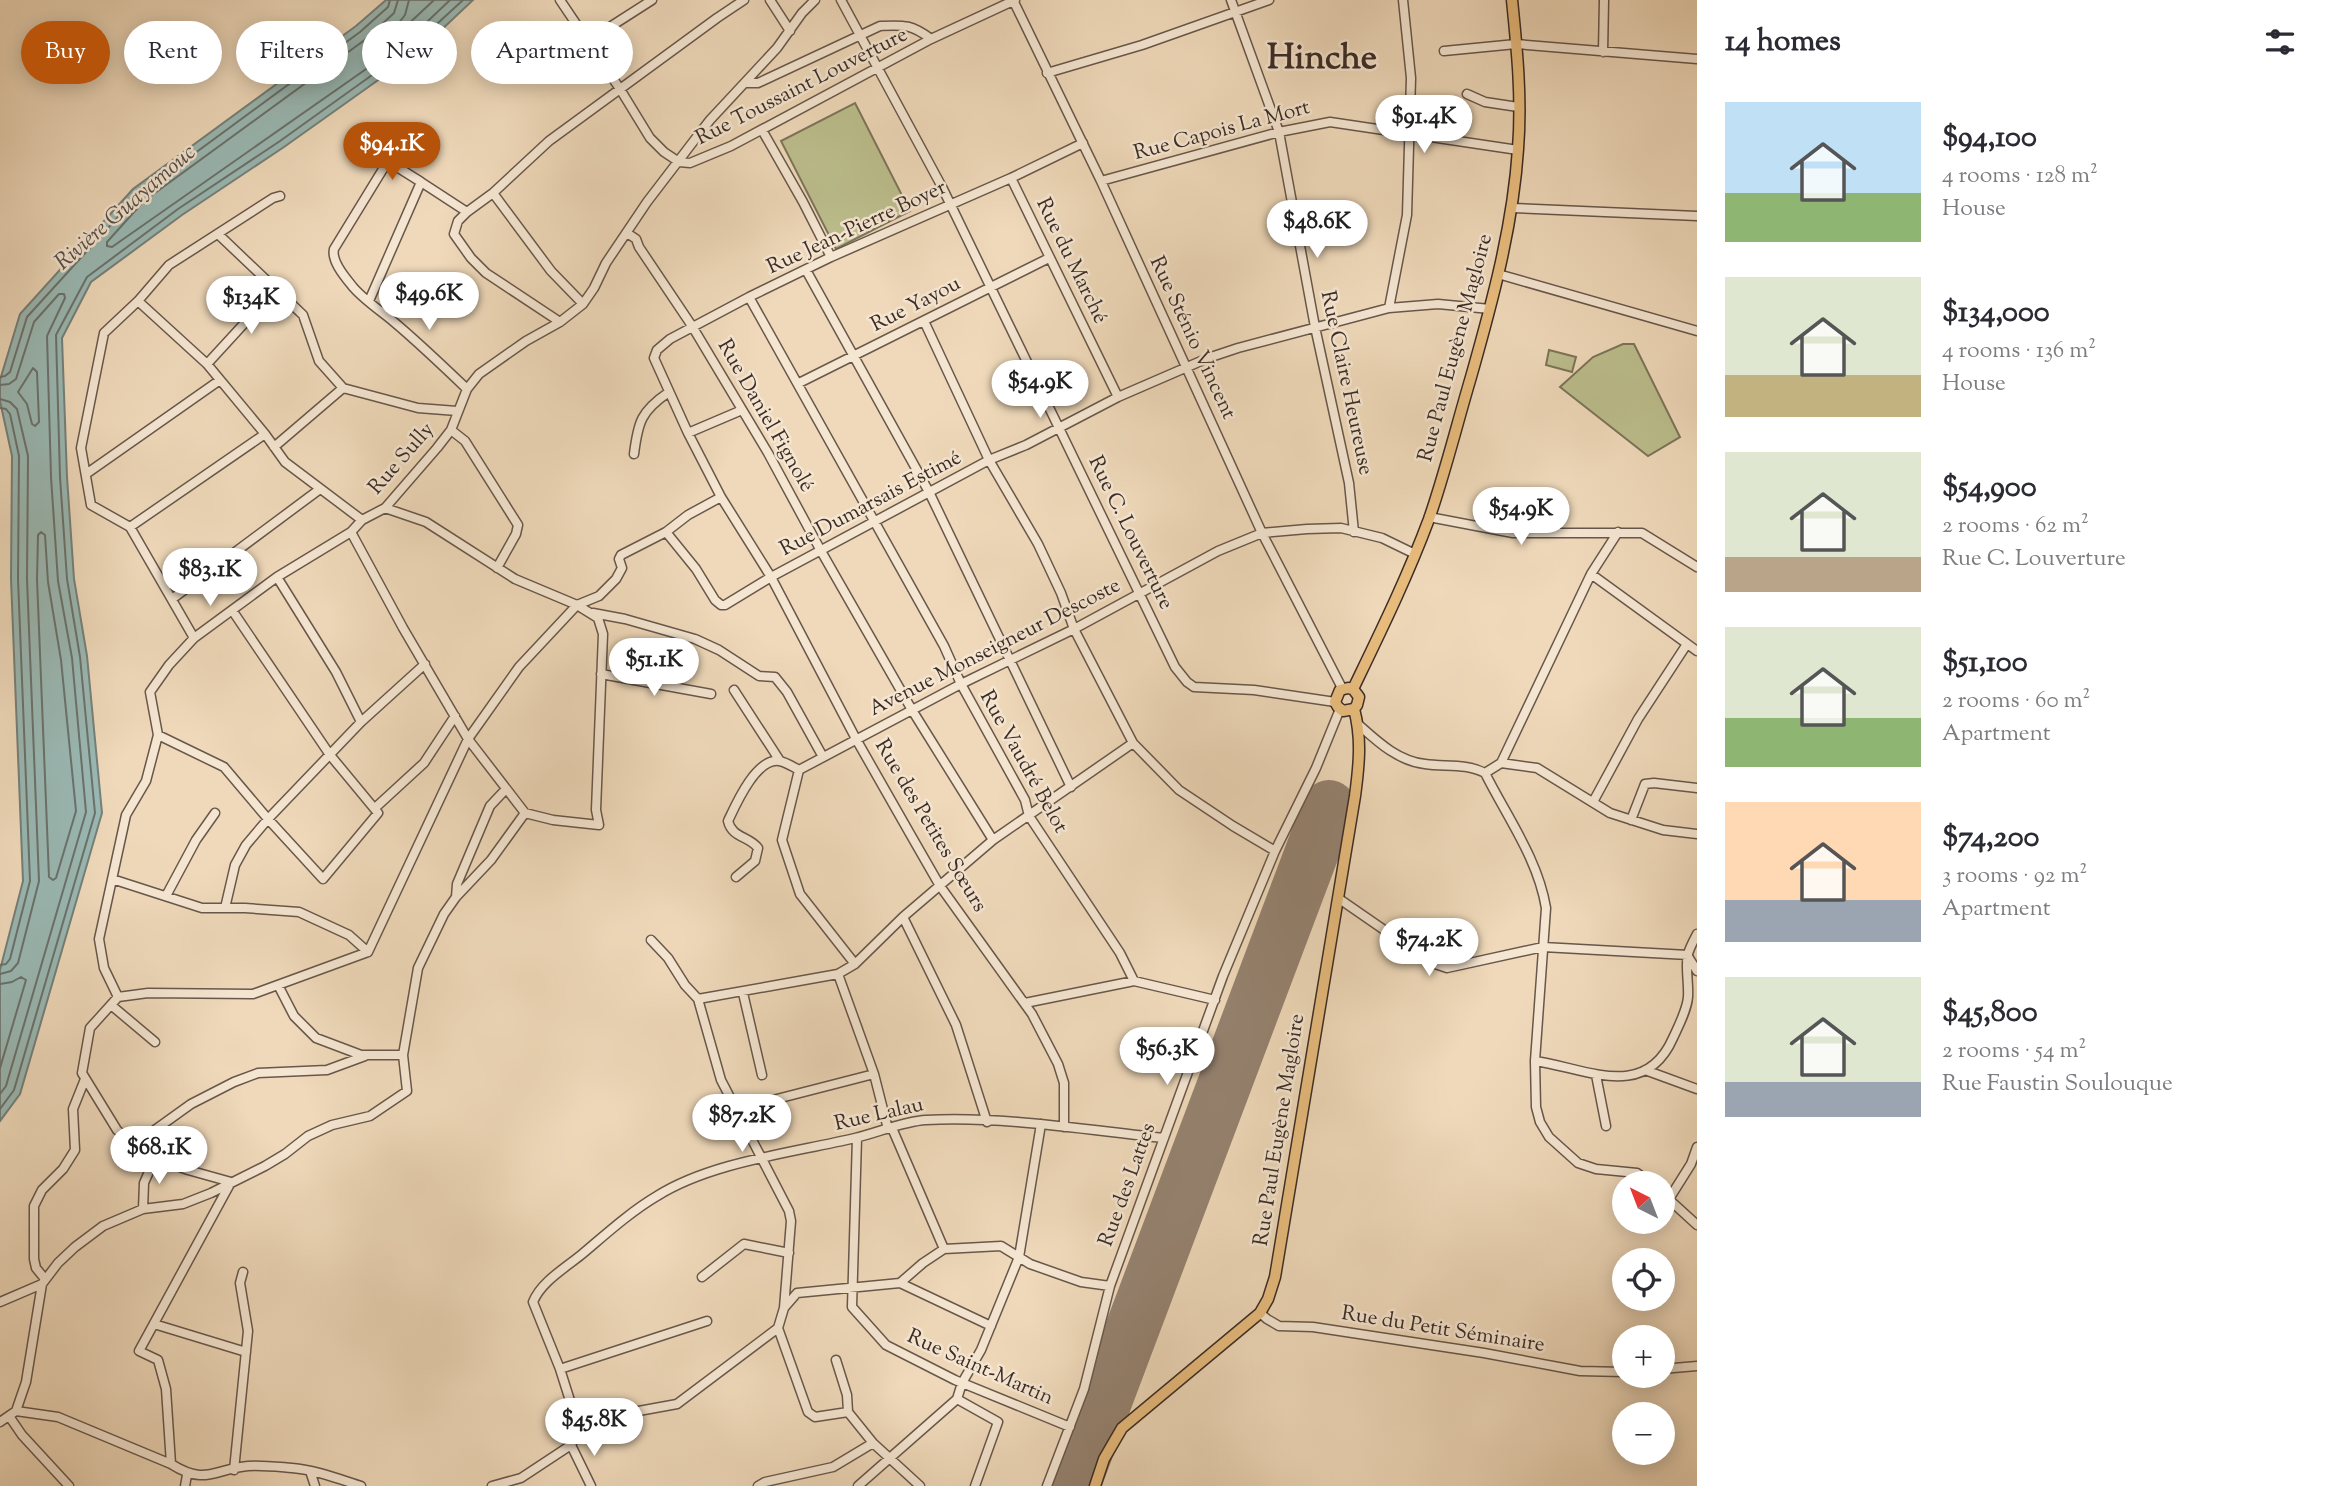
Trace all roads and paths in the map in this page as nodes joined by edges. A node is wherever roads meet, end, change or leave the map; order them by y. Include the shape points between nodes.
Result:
1 (560, 0) edge
2 (652, 0) edge
3 (744, 0) edge
4 (770, 0) edge
5 (815, 0) edge
6 (841, 0) edge
7 (1014, 0) edge
8 (1231, 0) edge
9 (1269, 0) edge
10 (1402, 0) edge
11 (1512, 0) edge
12 (1604, 0) edge
13 (1234, 11) junction
14 (574, 21) edge
15 (619, 21) edge
16 (790, 31) junction
17 (860, 34) junction
18 (931, 39) junction
19 (1516, 44) junction
20 (1444, 51) dead end
21 (1603, 52) junction
22 (1697, 59) edge
23 (878, 69) junction
24 (1047, 73) junction
25 (746, 83) junction
26 (617, 84) edge
27 (620, 89) junction
28 (1467, 94) dead end
29 (1518, 107) junction
30 (762, 130) junction
31 (1279, 132) junction
32 (1410, 135) junction
33 (1083, 143) junction
34 (1518, 150) junction
35 (679, 162) junction
36 (1011, 178) junction
37 (1101, 181) junction
38 (421, 182) junction
39 (493, 192) junction
40 (280, 196) dead end
41 (951, 204) junction
42 (1512, 208) junction
43 (467, 212) junction
44 (1697, 216) edge
45 (627, 233) junction
46 (219, 235) junction
47 (831, 257) junction
48 (1049, 258) junction
49 (806, 270) junction
50 (1498, 274) junction
51 (989, 287) junction
52 (275, 290) junction
53 (749, 298) junction
54 (138, 301) junction
55 (369, 301) junction
56 (583, 304) junction
57 (1389, 308) junction
58 (1490, 309) junction
59 (925, 321) junction
60 (559, 322) junction
61 (692, 326) junction
62 (1315, 327) junction
63 (1697, 331) edge
64 (853, 356) junction
65 (654, 358) joint
66 (207, 364) junction
67 (1186, 368) junction
68 (220, 380) junction
69 (799, 383) junction
70 (343, 388) junction
71 (467, 389) junction
72 (669, 392) junction
73 (1118, 397) junction
74 (742, 410) junction
75 (457, 411) junction
76 (1060, 428) junction
77 (451, 430) junction
78 (688, 433) junction
79 (265, 435) junction
80 (274, 447) junction
81 (634, 454) dead end
82 (989, 460) junction
83 (86, 474) junction
84 (320, 489) junction
85 (929, 492) junction
86 (721, 497) junction
87 (385, 508) junction
88 (1429, 517) junction
89 (362, 520) junction
90 (876, 520) junction
91 (130, 527) junction
92 (351, 532) junction
93 (666, 532) junction
94 (1354, 532) junction
95 (1618, 532) junction
96 (1262, 533) junction
97 (821, 551) junction
98 (1415, 554) junction
99 (1697, 567) edge
100 (497, 568) junction
101 (1591, 574) junction
102 (277, 577) junction
103 (771, 577) junction
104 (1141, 594) junction
105 (172, 599) junction
106 (578, 605) junction
107 (232, 610) junction
108 (593, 613) junction
109 (1074, 629) junction
110 (194, 638) junction
111 (1687, 644) junction
112 (1697, 651) edge
113 (1009, 660) junction
114 (425, 664) junction
115 (601, 674) junction
116 (961, 684) junction
117 (1348, 689) junction
118 (734, 690) dead end
119 (711, 694) dead end
120 (1338, 705) junction
121 (1354, 709) junction
122 (912, 710) junction
123 (455, 716) junction
124 (361, 722) junction
125 (1359, 725) junction
126 (158, 735) junction
127 (856, 738) junction
128 (468, 739) junction
129 (1133, 743) junction
130 (331, 755) junction
131 (823, 757) junction
132 (780, 761) junction
133 (1501, 763) junction
134 (799, 770) junction
135 (1485, 773) junction
136 (1071, 787) junction
137 (1697, 788) edge
138 (506, 789) junction
139 (1593, 802) junction
140 (375, 808) junction
141 (215, 813) dead end
142 (525, 813) junction
143 (1029, 816) junction
144 (268, 819) junction
145 (1631, 820) junction
146 (1697, 834) edge
147 (993, 840) junction
148 (1275, 851) junction
149 (736, 877) dead end
150 (112, 879) junction
151 (940, 886) junction
152 (166, 896) junction
153 (456, 897) junction
154 (1338, 898) junction
155 (225, 908) junction
156 (904, 917) junction
157 (1697, 934) edge
158 (651, 940) dead end
159 (1543, 947) junction
160 (368, 952) junction
161 (1688, 955) junction
162 (855, 964) junction
163 (1697, 970) edge
164 (838, 974) junction
165 (1134, 981) junction
166 (278, 985) junction
167 (743, 993) junction
168 (118, 997) junction
169 (698, 999) junction
170 (1215, 1000) junction
171 (1025, 1003) junction
172 (111, 1005) junction
173 (155, 1042) dead end
174 (403, 1055) junction
175 (365, 1056) junction
176 (1535, 1061) junction
177 (1645, 1070) junction
178 (874, 1074) junction
179 (762, 1075) dead end
180 (1596, 1075) junction
181 (85, 1079) junction
182 (1697, 1089) edge
183 (769, 1101) dead end
184 (987, 1122) junction
185 (1041, 1124) junction
186 (1606, 1126) dead end
187 (1064, 1127) junction
188 (890, 1128) junction
189 (152, 1132) dead end
190 (858, 1138) junction
191 (1164, 1138) junction
192 (1697, 1147) edge
193 (155, 1158) junction
194 (761, 1158) junction
195 (1616, 1171) edge
196 (230, 1182) junction
197 (1675, 1184) edge
198 (1675, 1204) edge
199 (143, 1209) junction
200 (1697, 1225) edge
201 (944, 1249) junction
202 (789, 1253) junction
203 (1019, 1257) junction
204 (243, 1272) dead end
205 (702, 1277) dead end
206 (44, 1282) junction
207 (900, 1283) junction
208 (1110, 1286) junction
209 (852, 1288) junction
210 (0, 1302) edge
211 (783, 1308) junction
212 (1260, 1313) junction
213 (707, 1321) dead end
214 (153, 1324) junction
215 (991, 1326) junction
216 (778, 1328) junction
217 (246, 1352) junction
218 (836, 1360) dead end
219 (1697, 1366) edge
220 (1675, 1368) edge
221 (560, 1369) junction
222 (1612, 1372) edge
223 (962, 1383) junction
224 (957, 1399) junction
225 (849, 1412) junction
226 (12, 1414) junction
227 (0, 1422) edge
228 (1070, 1427) junction
229 (579, 1429) junction
230 (873, 1443) junction
231 (571, 1445) junction
232 (890, 1458) junction
233 (171, 1464) junction
234 (234, 1470) junction
235 (310, 1471) junction
236 (187, 1475) junction
237 (521, 1478) junction
238 (69, 1486) edge
239 (185, 1486) edge
240 (315, 1486) edge
241 (361, 1486) edge
242 (492, 1486) edge
243 (513, 1486) edge
244 (591, 1486) edge
245 (758, 1486) edge
246 (858, 1486) edge
247 (920, 1486) edge
248 (975, 1486) edge
249 (1047, 1486) edge
250 (1095, 1486) edge

1 - 14 street
2 - 15 street
3 - 27 street
4 - 16 street
5 - 16 street, Rue Sully
6 - 17 street, Rue C. Louverture
7 - 18 street, Rue Toussaint Louverture
7 - 24 street, Rue Sténio Vincent
8 - 13 street, Rue Claire Heureuse
9 - 13 street
10 - 32 street via 1411,78
11 - 19 main road, Rue Paul Eugène Magloire
12 - 21 street
13 - 24 street
13 - 31 street, Rue Claire Heureuse
16 - 25 street, Rue Sully
17 - 18 street via 900,25 917,28
17 - 23 street, Rue C. Louverture
17 - 25 street via 758,83
18 - 23 street, Rue Toussaint Louverture
19 - 20 street
19 - 21 street
19 - 29 main road, Rue Paul Eugène Magloire
21 - 22 street
23 - 30 street, Rue Toussaint Louverture
23 - 41 street, Rue C. Louverture
24 - 33 street, Rue Sténio Vincent
25 - 35 street, Rue Sully via 710,120
26 - 27 street
27 - 35 street via 650,138
27 - 39 street via 549,141
28 - 29 street
29 - 34 main road, Rue Paul Eugène Magloire
30 - 35 street, Rue Toussaint Louverture via 707,158
30 - 47 street
31 - 32 street, Rue Capois La Mort via 1330,122
31 - 37 street, Rue Capois La Mort
31 - 62 street, Rue Claire Heureuse
32 - 34 street, Rue Capois La Mort
32 - 57 street via 1408,215
33 - 36 street, Rue Jean-Pierre Boyer
33 - 37 street, Rue Sténio Vincent
34 - 42 main road, Rue Paul Eugène Magloire
35 - 45 street, Rue Sully
36 - 41 street, Rue Jean-Pierre Boyer
36 - 48 street, Rue du Marché
37 - 67 street, Rue Sténio Vincent
38 - 43 street
38 - 55 street
38 - 55 street via 388,165 334,249 334,258 354,288
39 - 43 street
39 - 56 street via 551,271
40 - 46 street
41 - 47 street, Rue Jean-Pierre Boyer
41 - 51 street, Rue C. Louverture
42 - 44 street
42 - 50 main road, Rue Paul Eugène Magloire
43 - 60 street via 454,234 471,258
45 - 56 street, Rue Sully
45 - 61 street, Rue Daniel Fignolé via 636,239
46 - 52 street
46 - 54 street via 169,265
47 - 49 street, Rue Jean-Pierre Boyer
48 - 51 street, Rue Yayou
48 - 73 street, Rue du Marché
49 - 53 street, Rue Jean-Pierre Boyer
49 - 64 street
50 - 58 main road, Rue Paul Eugène Magloire
50 - 63 street
51 - 59 street, Rue Yayou
51 - 76 street, Rue C. Louverture
52 - 66 street
52 - 70 street via 303,315 319,361
53 - 61 street, Rue Jean-Pierre Boyer
53 - 69 street, Rue Vaudré Belot
54 - 66 street
54 - 83 street via 103,333 81,448
55 - 71 street
56 - 60 street, Rue Sully
57 - 58 street, Rue Dumarsais Estimé via 1438,304
57 - 62 street, Rue Dumarsais Estimé
58 - 88 main road, Rue Paul Eugène Magloire
59 - 64 street, Rue Yayou
59 - 82 street
60 - 71 street, Rue Sully via 479,374
61 - 65 street, Rue Jean-Pierre Boyer via 661,346
61 - 74 street, Rue Daniel Fignolé
62 - 67 street, Rue Dumarsais Estimé
62 - 94 street, Rue Claire Heureuse via 1349,483
64 - 69 street, Rue Yayou
64 - 85 street
65 - 72 street, Rue des Petites Sœurs
66 - 68 street
67 - 73 street, Rue Dumarsais Estimé
67 - 96 street, Rue Sténio Vincent
68 - 79 street
68 - 83 street
69 - 90 street, Rue Vaudré Belot
70 - 75 street via 418,408
70 - 80 street
71 - 75 street, Rue Sully
72 - 78 street, Rue des Petites Sœurs
72 - 81 street via 644,414
73 - 76 street, Rue Dumarsais Estimé
74 - 78 street
74 - 97 street, Rue Daniel Fignolé
75 - 77 street, Rue Sully
76 - 82 street, Rue Dumarsais Estimé
76 - 104 street, Rue C. Louverture
77 - 87 street, Rue Sully
77 - 100 street via 465,441 518,525
78 - 86 street, Rue des Petites Sœurs
79 - 80 street
79 - 91 street
80 - 84 street via 285,462
82 - 85 street, Rue Dumarsais Estimé
82 - 109 street via 1038,544
83 - 91 street via 91,505
84 - 89 street
84 - 105 street
85 - 90 street, Rue Dumarsais Estimé
85 - 113 street
86 - 93 street
86 - 103 street, Rue des Petites Sœurs
87 - 89 street, Rue Sully
87 - 100 street via 426,522
88 - 95 street via 1513,533
88 - 98 main road, Rue Paul Eugène Magloire
89 - 92 street, Rue Sully
90 - 97 street, Rue Dumarsais Estimé
90 - 116 street, Rue Vaudré Belot
91 - 105 street
92 - 102 street, Rue Sully
92 - 114 street
93 - 103 street, Rue Dumarsais Estimé via 721,605
93 - 106 street via 624,553 616,579 599,596
94 - 96 street, Avenue Monseigneur Descoste via 1325,528
94 - 98 street, Avenue Monseigneur Descoste via 1382,538
95 - 99 street via 1642,533
95 - 101 street
96 - 104 street, Avenue Monseigneur Descoste via 1218,551
96 - 117 street, Rue Sténio Vincent
97 - 103 street, Rue Dumarsais Estimé
97 - 122 street, Rue Daniel Fignolé
98 - 117 main road, Rue Paul Eugène Magloire via 1388,617
100 - 106 street
101 - 111 street
101 - 133 street
102 - 107 street, Rue Sully
102 - 124 street
103 - 127 street, Rue des Petites Sœurs
104 - 109 street, Avenue Monseigneur Descoste
104 - 120 street, Rue C. Louverture via 1175,667 1194,687 1254,690
105 - 110 street
106 - 108 street
106 - 128 street via 519,667
107 - 110 street, Rue Sully
107 - 130 street
108 - 115 street via 603,634
108 - 131 street via 695,639 759,676 775,677
109 - 113 street, Avenue Monseigneur Descoste
109 - 129 street
110 - 126 street, Rue Sully via 150,692
111 - 112 street
111 - 139 street via 1638,719
113 - 116 street, Avenue Monseigneur Descoste
113 - 136 street
114 - 123 street
114 - 124 street
115 - 119 street
115 - 142 street via 599,825
116 - 122 street, Avenue Monseigneur Descoste
116 - 143 street, Rue Vaudré Belot via 1025,800
117 - 120 main road via 1338,692
117 - 121 main road via 1359,696
118 - 132 street
120 - 121 main road via 1347,711
120 - 148 street, Rue des Lattes via 1316,768
121 - 125 main road, Rue Paul Eugène Magloire
122 - 127 street, Avenue Monseigneur Descoste
122 - 147 street, Rue Daniel Fignolé
123 - 128 street
123 - 140 street via 424,763
124 - 130 street
125 - 135 street via 1405,760
125 - 154 main road, Rue Paul Eugène Magloire via 1355,796
126 - 144 street via 224,767
126 - 150 street, Rue Sully via 146,781 125,815
127 - 131 street, Avenue Monseigneur Descoste
127 - 151 street, Rue des Petites Sœurs
128 - 138 street
128 - 160 street
129 - 136 street
129 - 148 street via 1178,790
130 - 140 street
130 - 144 street
131 - 134 street, Avenue Monseigneur Descoste
132 - 134 street
132 - 149 street via 760,767 728,821 734,833 758,848 755,861
133 - 135 street
133 - 139 street via 1536,768
134 - 162 street via 782,840 800,894
135 - 159 street via 1543,886
136 - 143 street
137 - 145 street via 1645,784
138 - 142 street
138 - 153 street via 490,807 457,884
139 - 145 street
140 - 144 street via 378,813 323,879
141 - 152 street
142 - 153 street via 491,860
143 - 147 street
143 - 165 street, Rue Vaudré Belot
144 - 155 street via 235,865
145 - 146 street
147 - 151 street
148 - 170 street, Rue des Lattes
150 - 152 street
150 - 168 street, Rue Sully via 99,939 104,968
151 - 156 street
151 - 171 street, Rue des Petites Sœurs
152 - 155 street via 202,908
153 - 174 street via 418,968
154 - 159 street via 1439,966
154 - 212 main road, Rue Paul Eugène Magloire via 1275,1277
155 - 160 street via 299,912 349,935
156 - 162 street
156 - 184 street via 956,1025
157 - 161 street
158 - 169 street
159 - 161 street
159 - 176 street
160 - 166 street
161 - 163 street
161 - 177 street via 1688,999 1668,1051
162 - 164 street
164 - 167 street
164 - 178 street
165 - 170 street
165 - 171 street
166 - 168 street via 253,994
166 - 175 street via 294,1016 316,1038
167 - 169 street
167 - 179 street
168 - 172 street
169 - 194 street via 721,1080
170 - 191 street, Rue des Lattes
171 - 187 street, Rue des Petites Sœurs via 1064,1083
172 - 173 street
172 - 181 street via 90,1028 82,1073
174 - 175 street
174 - 196 street via 407,1091 370,1116 308,1136 265,1166
175 - 189 street via 327,1070 258,1073 191,1104
176 - 180 street
176 - 195 street via 1536,1107 1549,1137 1578,1163
177 - 180 street via 1620,1078
177 - 182 street
178 - 183 street
178 - 188 street
180 - 186 street
181 - 193 street via 135,1157 141,1163
181 - 206 street via 74,1109 75,1150 34,1206 34,1259
184 - 185 street, Rue Lalau
184 - 188 street, Rue Lalau via 924,1119
185 - 187 street, Rue Lalau
185 - 203 street
187 - 191 street, Rue Lalau
188 - 190 street, Rue Lalau
188 - 201 street
190 - 194 street, Rue Lalau
190 - 209 street, Rue Saint-Martin
191 - 208 street, Rue des Lattes
192 - 197 street
193 - 196 street
193 - 199 street via 144,1183
194 - 202 street via 792,1221
194 - 221 street, Rue Lalau via 704,1174 658,1195 537,1293 533,1302
196 - 199 street via 183,1204
196 - 214 street
198 - 200 street
199 - 206 street via 103,1226 58,1263
201 - 203 street via 1001,1246
201 - 207 street
202 - 205 street via 744,1244
202 - 211 street
203 - 208 street via 1081,1282
203 - 215 street
204 - 217 street
206 - 210 street
206 - 226 street via 26,1382
207 - 209 street
207 - 215 street
208 - 228 street, Rue des Lattes
209 - 211 street via 797,1293
209 - 223 street, Rue Saint-Martin via 852,1307 886,1345
211 - 216 street
212 - 222 street, Rue du Petit Séminaire via 1279,1326 1313,1327 1580,1371
212 - 250 main road, Rue Paul Eugène Magloire via 1122,1428
213 - 221 street
214 - 217 street
214 - 233 street via 139,1351 158,1360 161,1370
215 - 223 street
216 - 225 street via 808,1412 815,1417
216 - 229 street via 677,1404 595,1419
217 - 234 street
218 - 225 street
219 - 220 street
221 - 229 street, Rue Lalau
223 - 224 street
223 - 228 street, Rue Saint-Martin
224 - 232 street
224 - 248 street via 998,1422
225 - 230 street
226 - 227 street
226 - 233 street via 58,1417
226 - 238 street via 22,1435
228 - 249 street, Rue des Lattes
229 - 231 street
230 - 232 street
230 - 245 street via 833,1466
231 - 237 street
231 - 244 street
232 - 246 street
232 - 247 street
233 - 236 street
234 - 235 street via 247,1466
234 - 236 street via 210,1477
235 - 240 street
235 - 241 street
236 - 239 street
237 - 242 street
237 - 243 street

